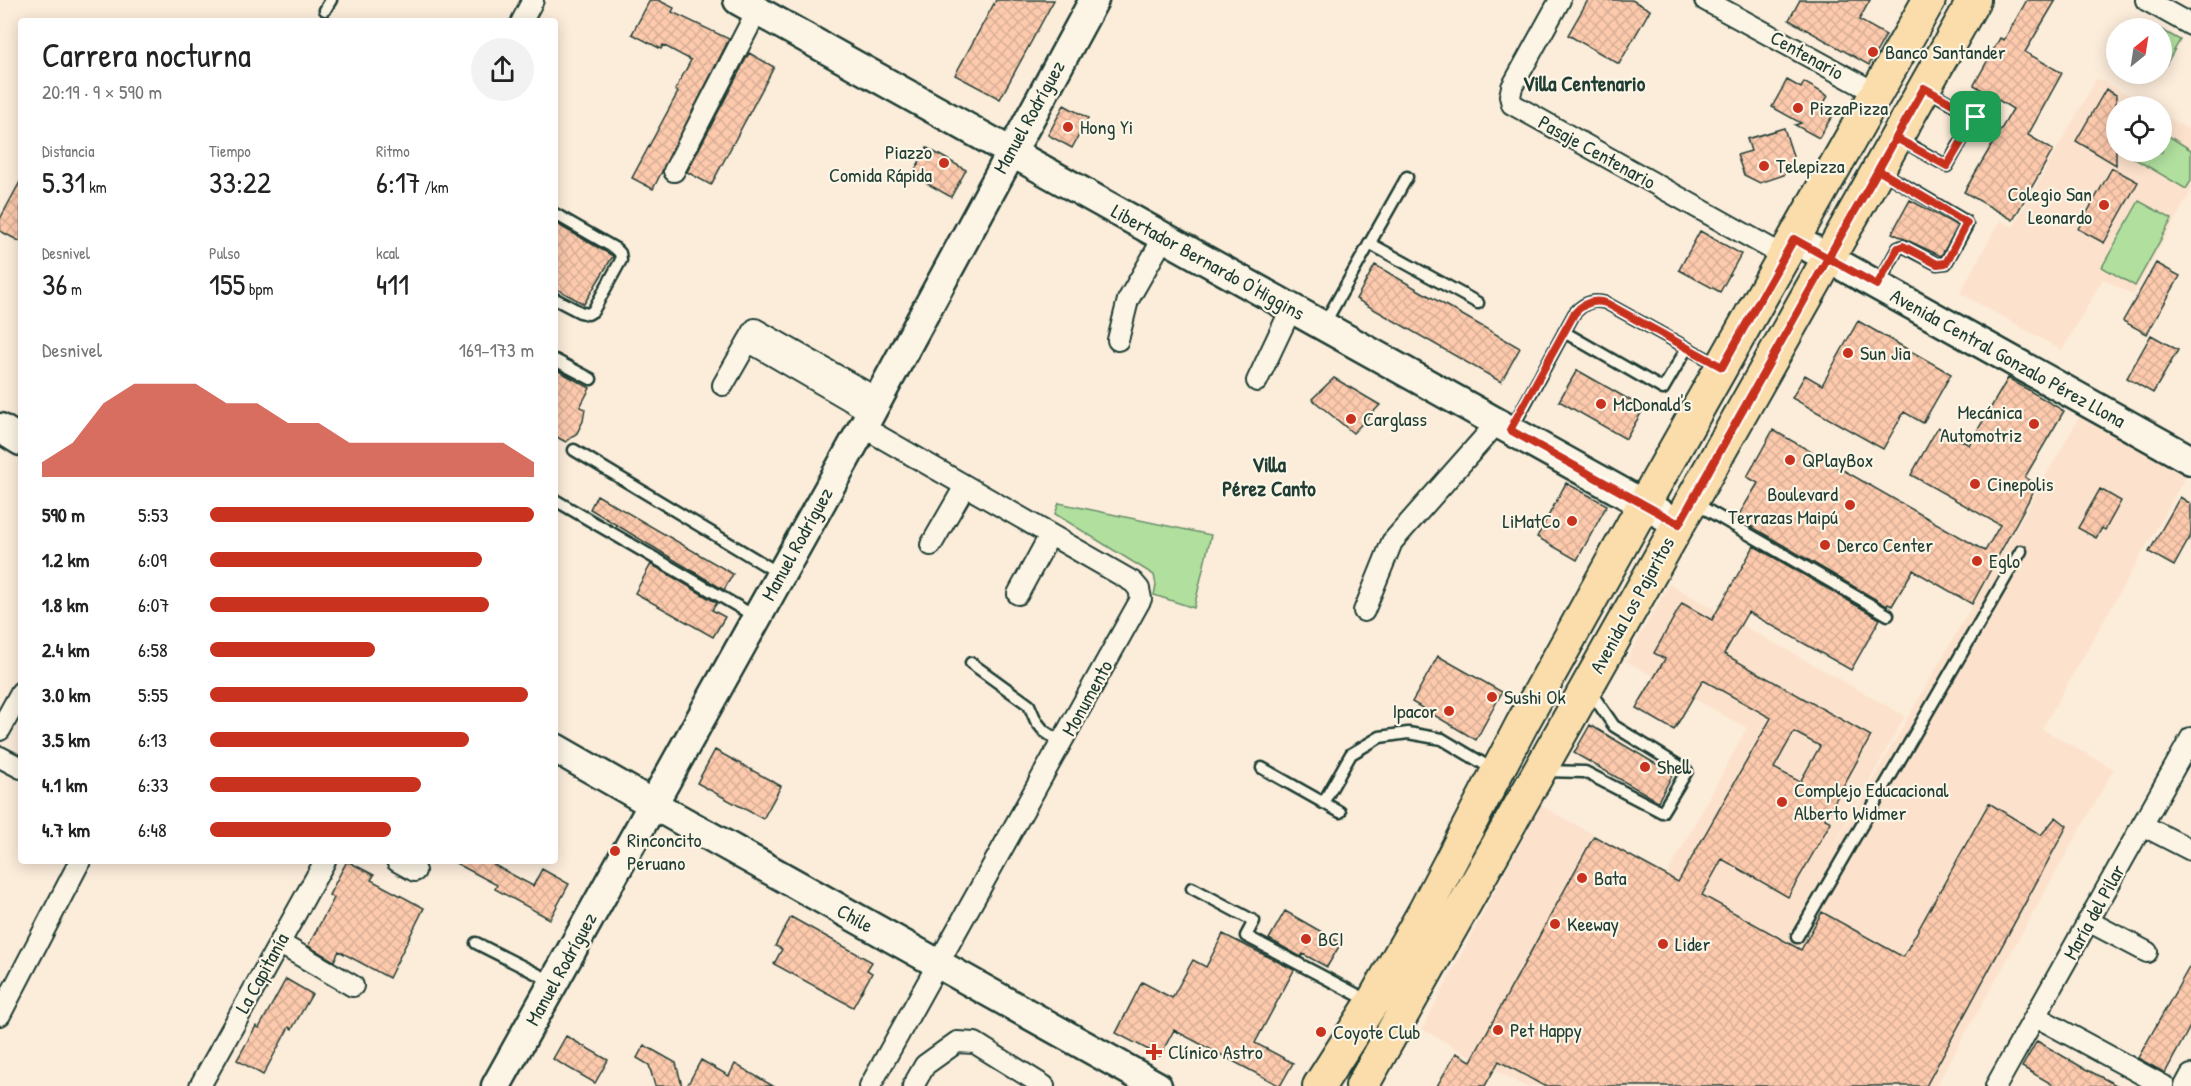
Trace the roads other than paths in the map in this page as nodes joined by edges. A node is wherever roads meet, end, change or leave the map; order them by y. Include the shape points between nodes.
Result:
1 (331, 0) edge
2 (533, 0) edge
3 (1094, 0) edge
4 (1560, 0) edge
5 (1706, 0) edge
6 (1929, 0) edge
7 (1974, 0) edge
8 (2146, 0) edge
9 (748, 5) edge
10 (325, 10) dead end
11 (524, 18) edge
12 (2189, 18) edge
13 (1924, 88) junction
14 (1876, 93) junction
15 (1896, 138) junction
16 (1011, 151) junction
17 (1878, 170) junction
18 (674, 171) dead end
19 (1407, 177) dead end
20 (558, 216) edge
21 (1164, 237) junction
22 (1369, 243) junction
23 (1789, 247) junction
24 (1828, 258) junction
25 (1877, 285) junction
26 (558, 300) edge
27 (1478, 303) dead end
28 (1291, 309) junction
29 (1323, 326) junction
30 (1564, 332) junction
31 (1118, 340) dead end
32 (1687, 348) junction
33 (558, 362) edge
34 (1722, 367) junction
35 (591, 379) dead end
36 (1257, 381) dead end
37 (723, 385) dead end
38 (870, 413) junction
39 (1504, 426) junction
40 (0, 428) edge
41 (18, 439) edge
42 (574, 450) dead end
43 (2191, 460) edge
44 (965, 486) junction
45 (558, 502) edge
46 (1644, 504) junction
47 (1685, 513) junction
48 (1050, 535) junction
49 (931, 545) dead end
50 (2021, 551) dead end
51 (780, 574) junction
52 (1018, 594) dead end
53 (1364, 611) dead end
54 (1888, 615) dead end
55 (756, 617) junction
56 (971, 663) dead end
57 (1587, 686) junction
58 (18, 697) edge
59 (0, 729) edge
60 (2191, 738) edge
61 (1062, 743) junction
62 (558, 750) edge
63 (0, 757) edge
64 (18, 766) edge
65 (1262, 768) dead end
66 (1539, 771) junction
67 (1497, 772) junction
68 (1323, 802) junction
69 (652, 804) junction
70 (1340, 812) dead end
71 (2142, 825) junction
72 (2191, 850) edge
73 (78, 864) edge
74 (322, 864) edge
75 (402, 864) edge
76 (415, 871) dead end
77 (1192, 888) dead end
78 (2088, 921) junction
79 (1797, 937) dead end
80 (279, 943) junction
81 (476, 943) dead end
82 (2147, 952) dead end
83 (938, 964) junction
84 (553, 982) junction
85 (353, 986) dead end
86 (1372, 1003) junction
87 (0, 1015) edge
88 (2035, 1016) junction
89 (2191, 1075) edge
90 (200, 1086) edge
91 (496, 1086) edge
92 (870, 1086) edge
93 (913, 1086) edge
94 (1044, 1086) edge
95 (1157, 1086) edge
96 (1319, 1086) edge
97 (1362, 1086) edge
98 (1996, 1086) edge
99 (2164, 1086) edge
100 (2185, 1086) edge

1 - 10 lane
2 - 11 street
3 - 16 street, Manuel Rodríguez
4 - 23 street, Pasaje Centenario via 1512,87 1512,104
5 - 14 street, Centenario
6 - 14 main road, Avenida Los Pajaritos
7 - 13 main road, Avenida Los Pajaritos
8 - 12 street
9 - 16 street, Libertador Bernardo O'Higgins
9 - 18 street
13 - 15 main road, Avenida Los Pajaritos
13 - 15 lane via 1976,117 1947,166
14 - 23 main road, Avenida Los Pajaritos
15 - 17 main road, Avenida Los Pajaritos
16 - 21 street, Libertador Bernardo O'Higgins
16 - 38 street, Manuel Rodríguez
17 - 24 main road, Avenida Los Pajaritos
17 - 25 lane via 1967,225 1946,263 1937,264 1903,246 1898,248
19 - 22 lane
20 - 26 lane via 616,249 621,260 593,311 580,312
21 - 28 street, Libertador Bernardo O'Higgins
21 - 31 street via 1128,300
22 - 27 lane
22 - 29 lane
23 - 24 street, Avenida Central Gonzalo Pérez Llona
23 - 34 main road, Avenida Los Pajaritos
24 - 25 street, Avenida Central Gonzalo Pérez Llona
24 - 47 main road, Avenida Los Pajaritos
25 - 43 street, Avenida Central Gonzalo Pérez Llona
28 - 29 street, Libertador Bernardo O'Higgins
28 - 36 street
29 - 39 street, Libertador Bernardo O'Higgins
30 - 32 lane via 1579,308 1599,301
30 - 32 lane via 1663,389
30 - 39 lane
32 - 34 lane
33 - 35 lane
34 - 46 main road, Avenida Los Pajaritos
37 - 38 street, Monumento via 752,335
38 - 44 street, Monumento
38 - 51 street, Manuel Rodríguez
39 - 46 street, Libertador Bernardo O'Higgins
39 - 53 street via 1392,542
40 - 41 street
42 - 51 lane
44 - 48 street, Monumento
44 - 49 street
45 - 55 lane
46 - 47 street, Libertador Bernardo O'Higgins
46 - 67 main road, Avenida Los Pajaritos
47 - 54 lane
47 - 57 main road, Avenida Los Pajaritos
48 - 52 street
48 - 61 street, Monumento via 1133,582 1141,594 1140,604
50 - 79 lane
51 - 55 street, Manuel Rodríguez
55 - 69 street, Manuel Rodríguez
56 - 61 lane via 1029,705 1036,721
57 - 66 main road, Avenida Los Pajaritos
57 - 66 lane via 1614,726 1687,771 1662,812 1585,772
58 - 59 street
60 - 71 street, María del Pilar
61 - 83 street, Monumento
62 - 69 street, Chile
63 - 64 street
65 - 68 lane
66 - 97 main road, Avenida Los Pajaritos
67 - 68 lane via 1442,739 1408,733 1380,737 1351,754
67 - 86 main road, Avenida Los Pajaritos
68 - 70 lane
69 - 83 street, Chile
69 - 84 street, Manuel Rodríguez
71 - 72 street
71 - 78 street, María del Pilar
73 - 87 street
74 - 80 street, La Capitanía
75 - 76 street
77 - 86 lane via 1254,921 1246,936
78 - 82 street
78 - 88 street, María del Pilar
80 - 85 street
80 - 90 street, La Capitanía
81 - 84 lane
83 - 92 street, Monumento
83 - 95 street, Chile
84 - 91 street, Manuel Rodríguez
86 - 96 main road, Avenida Los Pajaritos
88 - 98 street, María del Pilar
88 - 99 street
89 - 100 street
93 - 94 street via 925,1065 957,1042 975,1043

